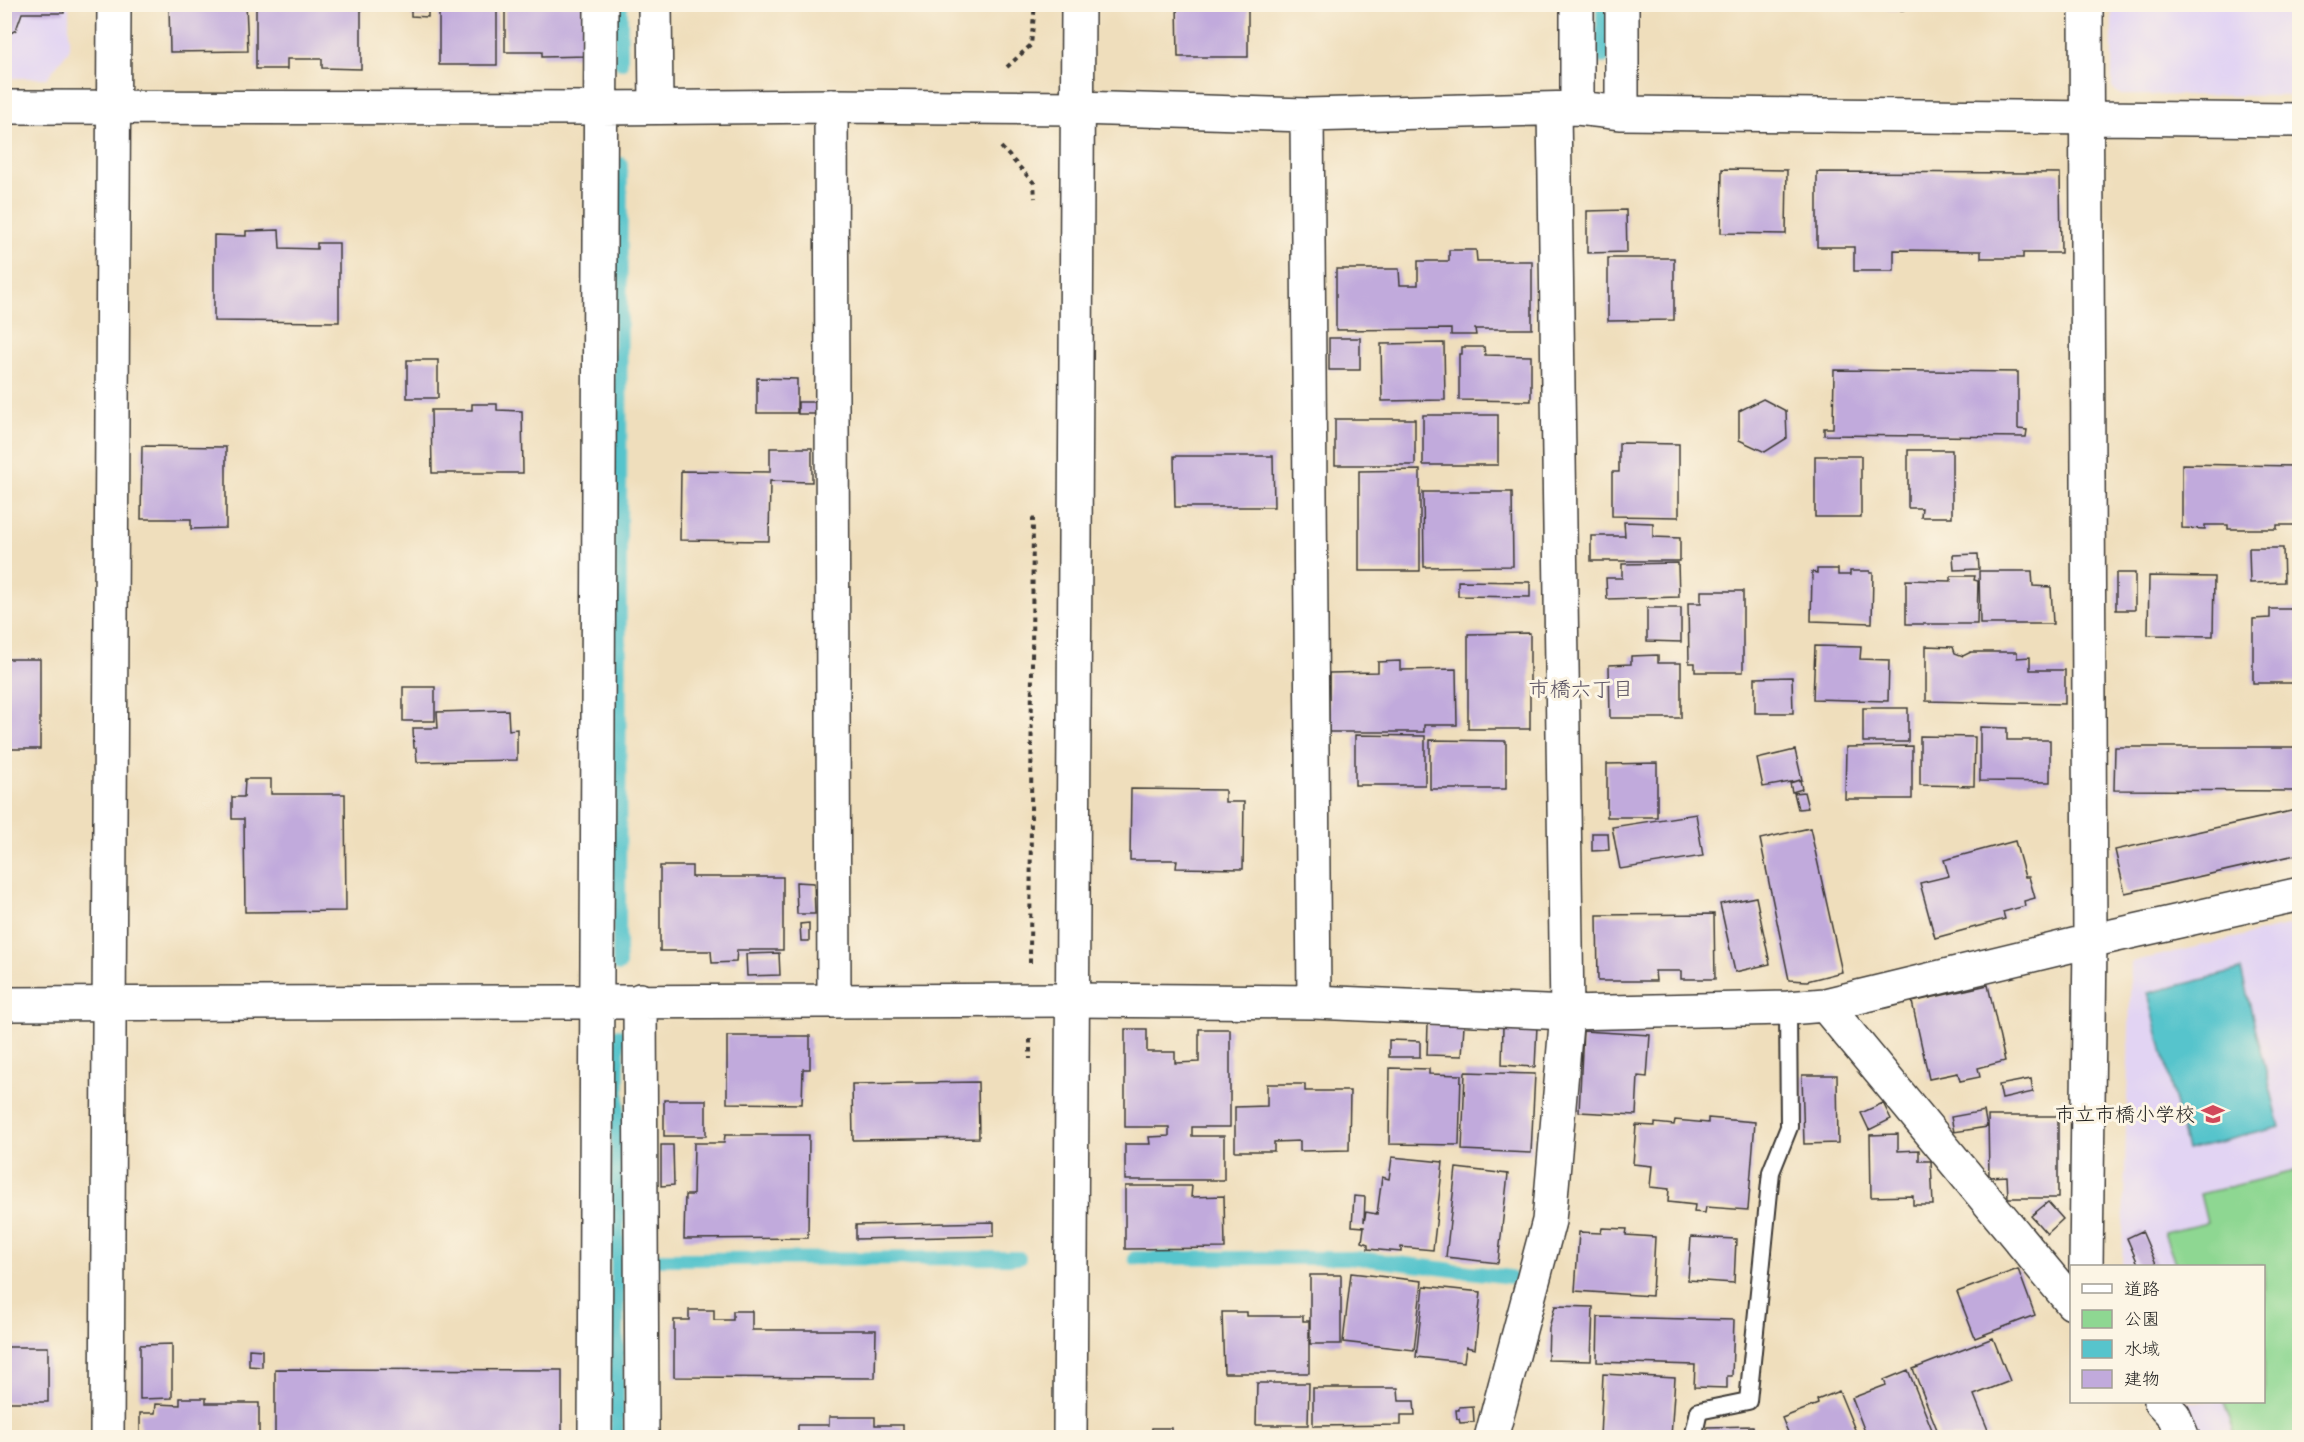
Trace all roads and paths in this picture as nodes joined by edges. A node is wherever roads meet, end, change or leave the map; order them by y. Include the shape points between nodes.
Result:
1 (114, 4) edge
2 (601, 4) edge
3 (655, 4) edge
4 (1078, 4) edge
5 (1577, 4) edge
6 (1622, 4) edge
7 (2086, 4) edge
8 (114, 106) junction
9 (831, 106) junction
10 (4, 107) edge
11 (656, 107) junction
12 (601, 108) junction
13 (1078, 108) junction
14 (1565, 109) junction
15 (1622, 113) junction
16 (1307, 115) junction
17 (2086, 118) junction
18 (2300, 120) edge
19 (1000, 146) dead end
20 (1035, 205) dead end
21 (1033, 502) dead end
22 (2300, 894) edge
23 (2090, 941) junction
24 (598, 1000) junction
25 (640, 1000) junction
26 (834, 1000) junction
27 (1073, 1000) junction
28 (1029, 1001) junction
29 (1314, 1002) junction
30 (4, 1004) edge
31 (109, 1004) junction
32 (1825, 1005) junction
33 (1788, 1008) junction
34 (1567, 1013) junction
35 (2086, 1265) edge
36 (2070, 1301) edge
37 (2163, 1403) edge
38 (107, 1437) edge
39 (595, 1437) edge
40 (642, 1437) edge
41 (1071, 1437) edge
42 (1491, 1437) edge
43 (1693, 1437) edge
44 (2183, 1437) edge

1 - 8 street
2 - 12 street
3 - 11 street
4 - 13 street
5 - 14 street
6 - 15 street
7 - 17 street
8 - 10 street
8 - 12 street
8 - 31 street
9 - 11 street
9 - 13 street
9 - 26 street
11 - 12 street
12 - 24 street
13 - 16 street
13 - 27 street
14 - 15 street
14 - 16 street
14 - 34 street
15 - 17 street
16 - 29 street
17 - 18 street
17 - 23 street
19 - 20 path via 1034,183
21 - 28 path
22 - 23 street
23 - 32 street
23 - 35 street
24 - 25 street
24 - 31 street
24 - 39 street
25 - 26 street
25 - 40 street
26 - 28 street
27 - 28 street
27 - 29 street
27 - 41 street
29 - 34 street
30 - 31 street
31 - 38 street
32 - 33 street
32 - 36 street
33 - 34 street
33 - 43 lane via 1789,1127 1771,1172 1748,1401 1699,1412
34 - 42 street via 1549,1221
37 - 44 street via 2174,1416

